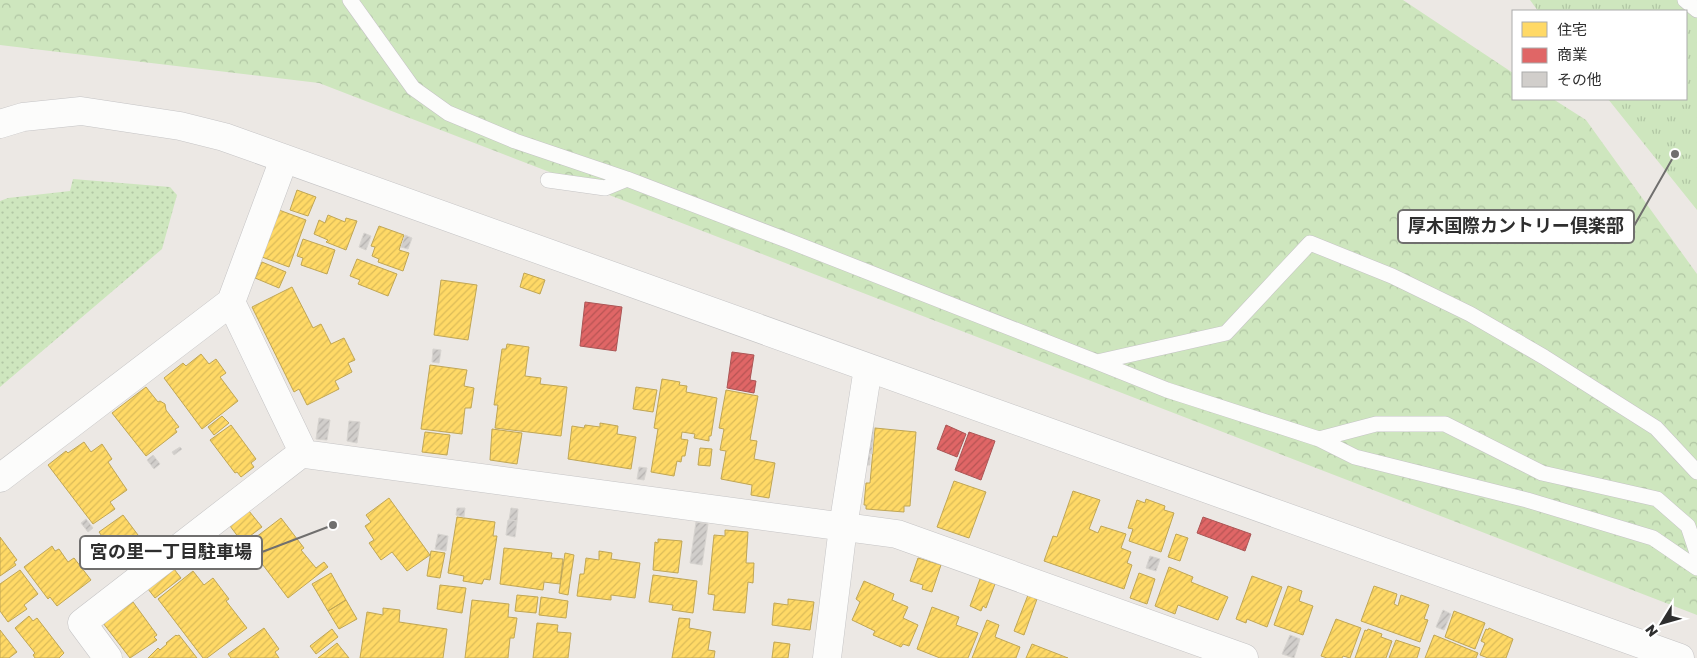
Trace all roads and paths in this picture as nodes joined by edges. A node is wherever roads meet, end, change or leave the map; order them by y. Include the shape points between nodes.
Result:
1 (350, 0) edge
2 (1685, 0) edge
3 (1697, 10) edge
4 (0, 124) edge
5 (284, 159) junction
6 (627, 178) junction
7 (548, 180) dead end
8 (231, 302) junction
9 (1097, 362) junction
10 (868, 368) junction
11 (1319, 439) junction
12 (304, 454) junction
13 (1697, 472) edge
14 (0, 478) edge
15 (843, 527) junction
16 (1697, 553) edge
17 (1697, 568) edge
18 (1624, 649) edge
19 (108, 658) edge
20 (827, 658) edge
21 (1244, 658) edge
22 (1680, 658) edge

1 - 6 lane via 413,88 448,114
2 - 3 lane
4 - 5 street via 23,117 81,111 180,126 224,137
5 - 8 street
5 - 10 street
6 - 7 lane via 605,188
6 - 9 lane
8 - 12 street
8 - 14 street
9 - 11 lane via 1167,390
9 - 13 lane via 1226,333 1310,243 1400,280 1470,314 1544,357 1656,428
10 - 15 street
10 - 18 street
11 - 16 lane via 1376,424 1445,424 1542,473 1657,500 1688,526
11 - 17 lane via 1355,456 1527,500 1653,538
12 - 15 street
12 - 19 street via 82,623
15 - 20 street
15 - 21 street via 897,534
18 - 22 street

